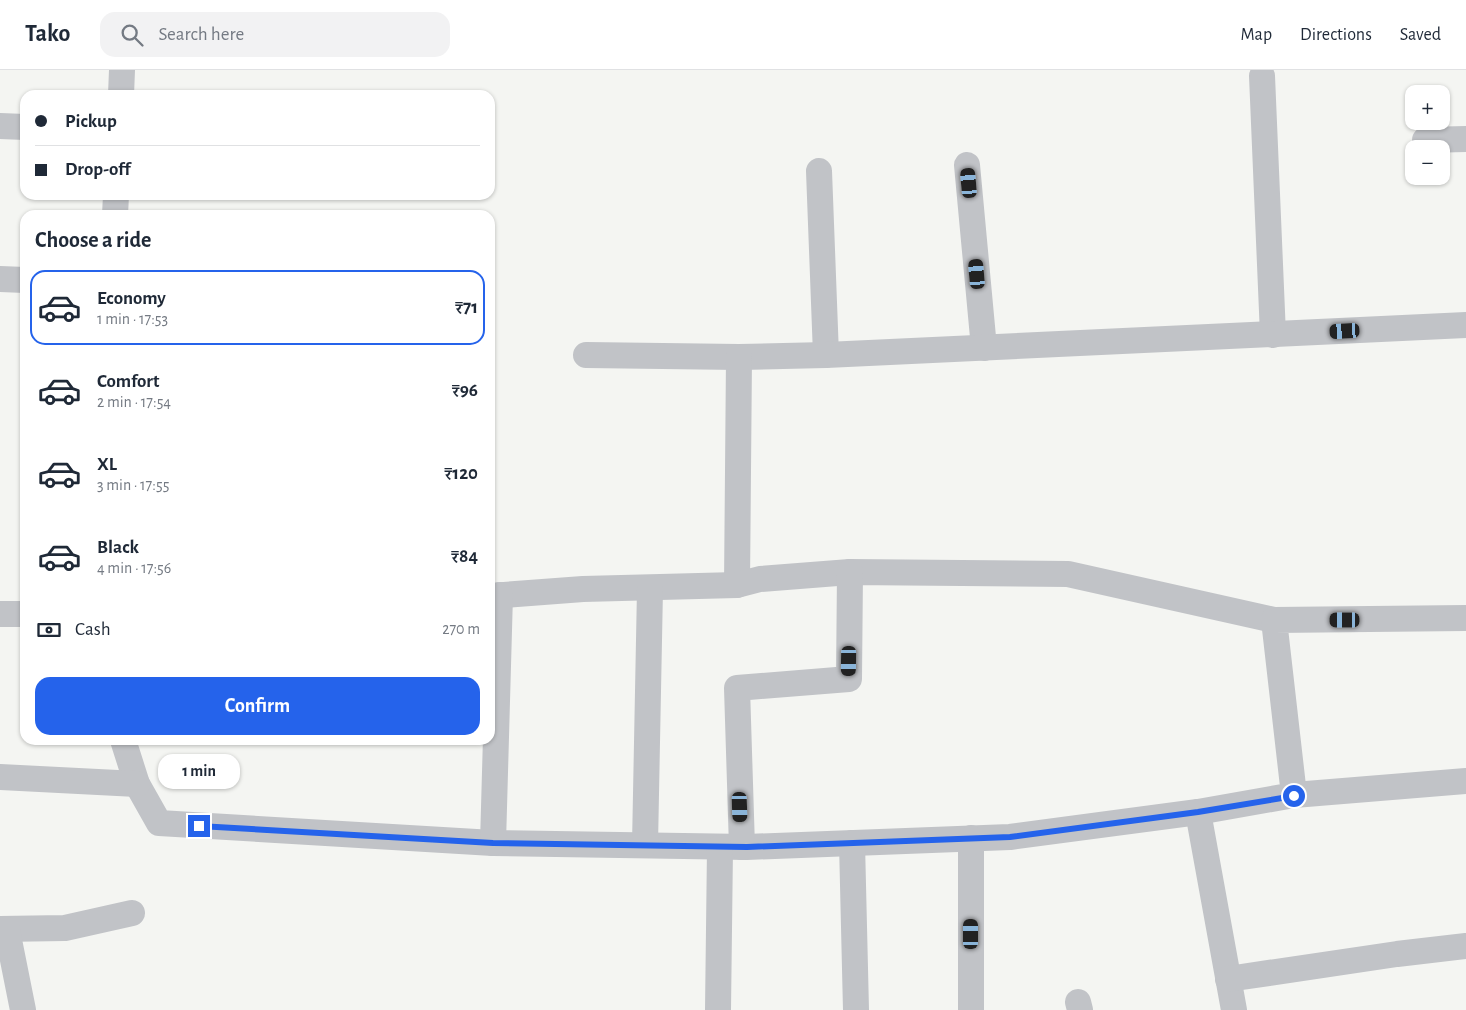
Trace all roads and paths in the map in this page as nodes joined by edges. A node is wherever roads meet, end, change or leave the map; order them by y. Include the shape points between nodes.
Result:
1 (122, 70) edge
2 (1262, 76) dead end
3 (121, 90) edge
4 (0, 126) edge
5 (20, 127) edge
6 (1466, 139) edge
7 (1425, 140) dead end
8 (967, 164) dead end
9 (818, 171) dead end
10 (0, 280) edge
11 (20, 280) edge
12 (1466, 325) edge
13 (1272, 335) junction
14 (984, 348) junction
15 (826, 355) junction
16 (586, 356) dead end
17 (739, 357) junction
18 (850, 572) junction
19 (737, 586) junction
20 (650, 589) junction
21 (495, 596) edge
22 (0, 614) edge
23 (20, 614) edge
24 (1466, 618) edge
25 (1274, 620) junction
26 (125, 745) edge
27 (494, 745) edge
28 (0, 777) edge
29 (1466, 781) edge
30 (137, 784) junction
31 (1294, 796) junction
32 (1198, 812) junction
33 (972, 838) junction
34 (493, 843) junction
35 (852, 843) junction
36 (645, 846) junction
37 (731, 848) junction
38 (132, 913) dead end
39 (4, 929) edge
40 (1466, 946) edge
41 (1228, 979) junction
42 (23, 1010) edge
43 (718, 1010) edge
44 (856, 1010) edge
45 (971, 1010) edge
46 (1234, 1010) edge

1 - 3 street
2 - 13 street
4 - 5 street
6 - 7 street
8 - 14 street
9 - 15 street
10 - 11 street
12 - 13 street
13 - 14 street
14 - 15 street
15 - 17 street
16 - 17 street
17 - 19 street
18 - 19 street via 760,579
18 - 25 street via 1068,574
18 - 37 street via 849,679 737,688
19 - 20 street
20 - 21 street via 583,589
20 - 36 street
22 - 23 street
24 - 25 street
25 - 31 street
26 - 30 street
27 - 34 street
28 - 30 street
29 - 31 street
30 - 34 street via 160,823
31 - 32 street
32 - 33 street via 1010,837
32 - 41 street
33 - 35 street
33 - 45 street
34 - 36 street
35 - 37 street
35 - 44 street
36 - 37 street
37 - 43 street
38 - 39 street via 65,928
39 - 42 street
40 - 41 street
41 - 46 street

